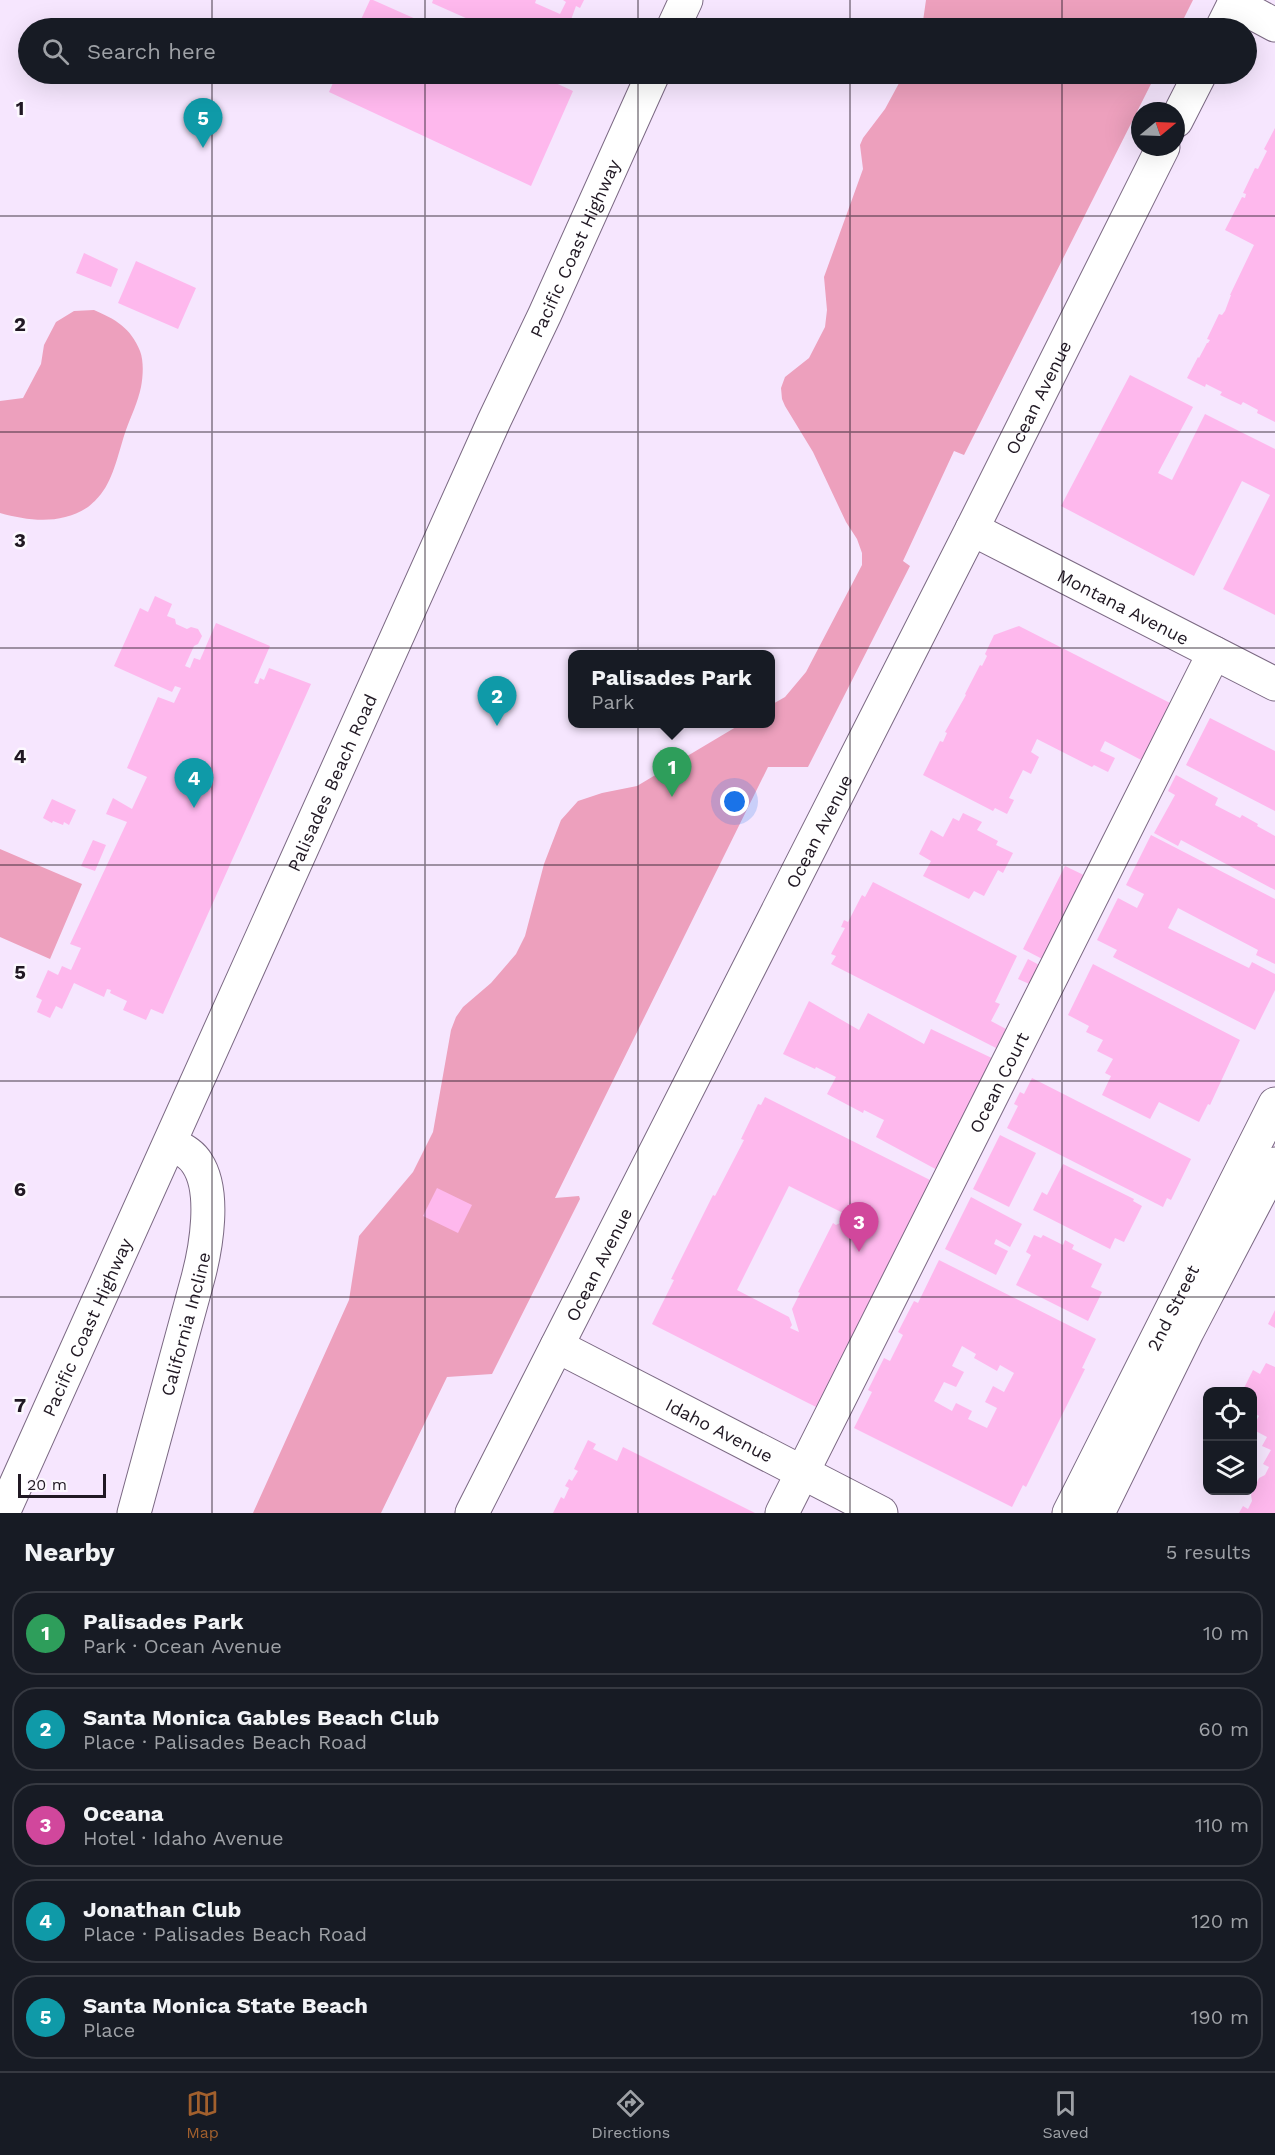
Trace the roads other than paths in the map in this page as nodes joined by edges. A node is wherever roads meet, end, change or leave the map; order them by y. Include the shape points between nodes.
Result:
1 (686, 0) edge
2 (1230, 11) edge
3 (678, 18) edge
4 (1252, 18) edge
5 (1257, 19) edge
6 (1275, 25) edge
7 (648, 84) edge
8 (1195, 84) edge
9 (1185, 103) edge
10 (1158, 156) edge
11 (494, 421) joint
12 (972, 529) junction
13 (1214, 653) junction
14 (1271, 672) edge
15 (1275, 1104) edge
16 (171, 1143) junction
17 (1275, 1164) edge
18 (1177, 1326) junction
19 (557, 1346) junction
20 (802, 1473) junction
21 (3, 1513) edge
22 (134, 1513) edge
23 (472, 1513) edge
24 (782, 1513) edge
25 (881, 1513) edge
26 (1069, 1513) edge
27 (1098, 1513) edge

1 - 3 main road
2 - 4 main road
5 - 6 main road
7 - 11 main road, Pacific Coast Highway
8 - 9 main road
10 - 12 main road, Ocean Avenue
11 - 16 main road, Palisades Beach Road
12 - 13 main road, Montana Avenue
12 - 19 main road, Ocean Avenue
13 - 14 main road, Montana Avenue
13 - 20 main road, Ocean Court
15 - 18 main road, 2nd Street
16 - 21 main road, Pacific Coast Highway
16 - 22 main road, California Incline via 188,1152 199,1165 207,1231 205,1251
17 - 18 main road, 2nd Street
18 - 26 main road, 2nd Street
18 - 27 main road, 2nd Street
19 - 20 main road, Idaho Avenue
19 - 23 main road, Ocean Avenue
20 - 24 main road, Ocean Court
20 - 25 main road, Idaho Avenue

